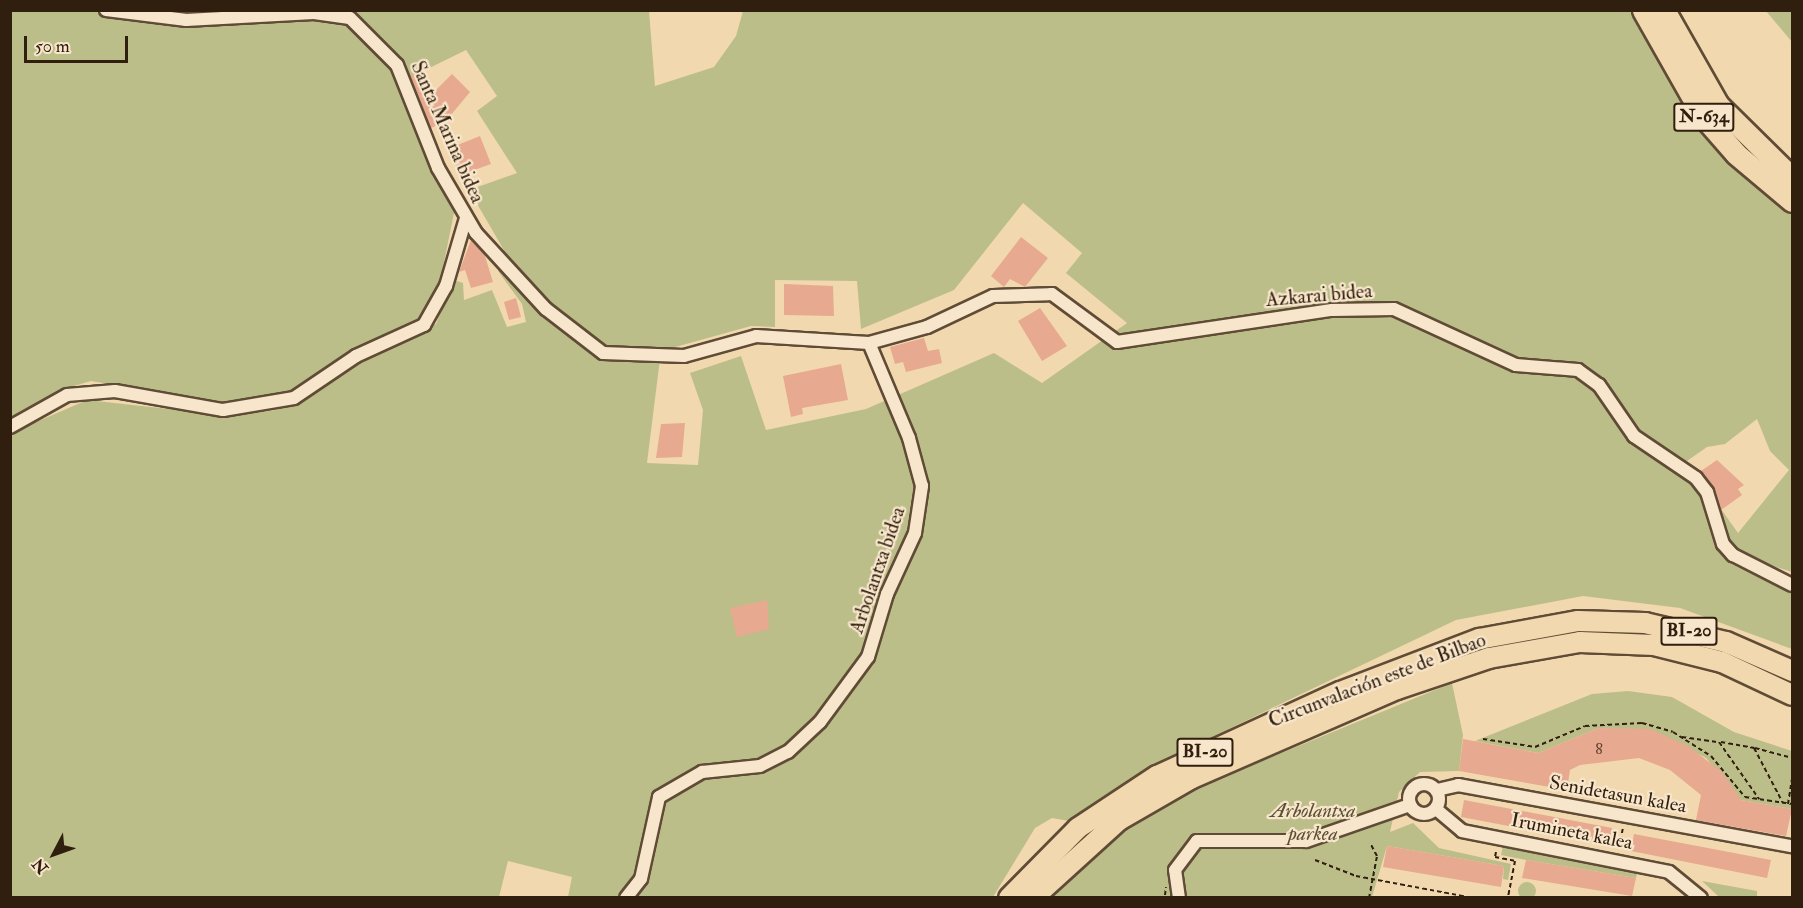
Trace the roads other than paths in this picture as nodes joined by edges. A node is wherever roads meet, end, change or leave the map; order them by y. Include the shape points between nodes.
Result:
1 (106, 10) edge
2 (1643, 10) edge
3 (1664, 10) edge
4 (1679, 10) edge
5 (1770, 160) junction
6 (1792, 178) edge
7 (1792, 201) edge
8 (466, 218) junction
9 (869, 344) junction
10 (10, 427) edge
11 (1792, 585) edge
12 (1792, 671) edge
13 (1750, 675) junction
14 (1792, 695) edge
15 (1792, 700) edge
16 (1437, 790) junction
17 (1410, 805) junction
18 (1436, 809) junction
19 (1792, 846) edge
20 (626, 897) edge
21 (1009, 897) edge
22 (1033, 897) edge
23 (1179, 897) edge
24 (1701, 897) edge

1 - 8 street, Santa Marina bidea via 186,20 314,13 350,18 397,65 438,168 458,195
2 - 7 highway, N-634 via 1703,116 1736,154
3 - 5 highway, N-634 via 1713,98
4 - 5 highway
5 - 6 highway, N-634
8 - 9 street via 546,309 603,353 684,356 756,336
8 - 10 street, Santa Marina bidea via 446,286 424,325 356,356 294,398 224,410 115,391 68,395
9 - 11 street, Azkarai bidea via 927,327 993,296 1052,294 1117,342 1332,310 1394,309 1516,365 1578,370 1599,385 1634,436 1696,478 1707,492 1723,544 1733,555
9 - 20 street, Arbolantxa bidea via 909,438 922,486 915,532 887,594 868,657 820,722 788,752 760,766 702,772 659,797 641,879
12 - 21 main road, Circunvalación este de Bilbao / BI-20 via 1690,631 1578,621 1508,631 1432,654 1272,721 1138,787 1078,828
13 - 14 main road, Circunvalación este de Bilbao / BI-20
13 - 15 main road
13 - 22 main road, Circunvalación este de Bilbao / BI-20 via 1665,647 1580,642 1489,658 1441,673 1192,778 1119,820
16 - 17 street, Senidetasun kalea via 1417,786
16 - 18 street
16 - 19 street, Senidetasun kalea via 1458,785
17 - 18 street via 1422,814
17 - 23 street via 1306,841 1197,841 1175,870
18 - 24 street, Irumineta kalea via 1451,826 1669,872

